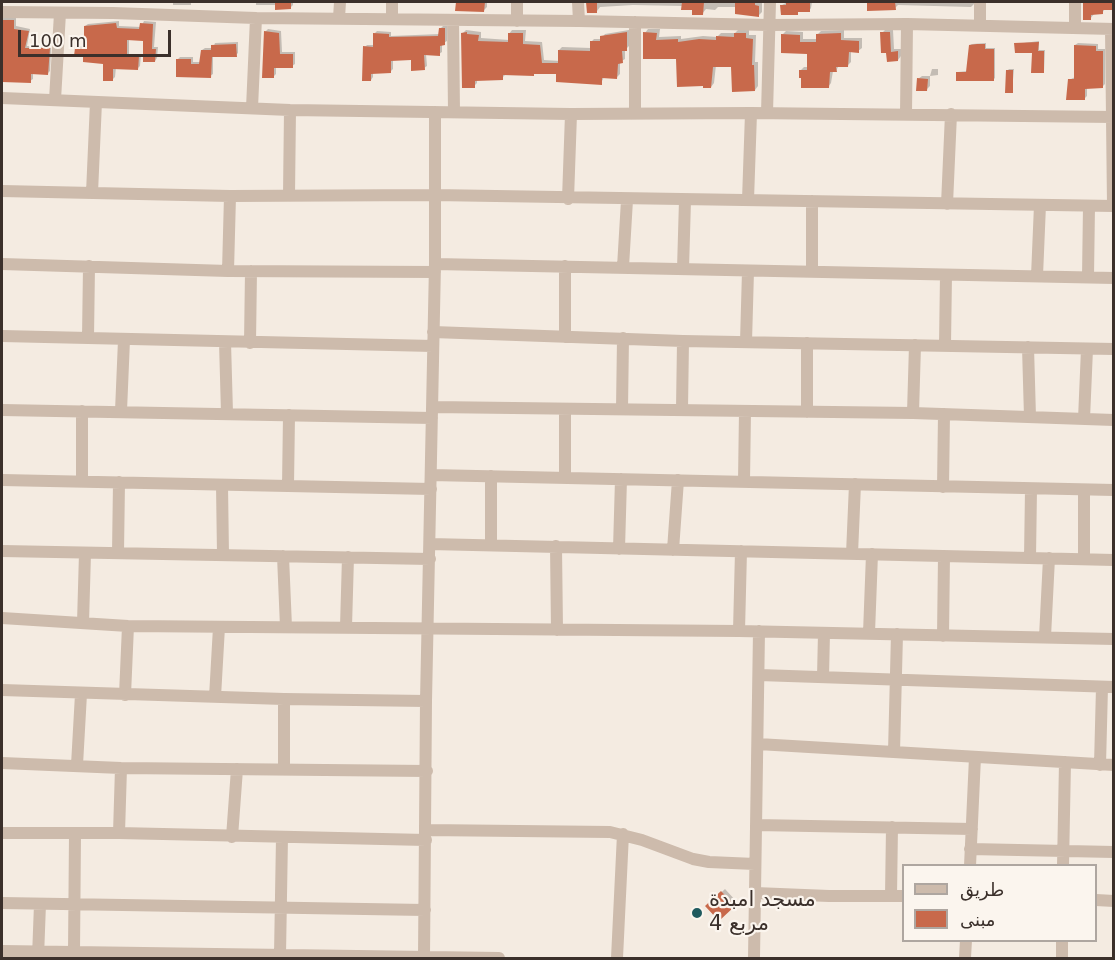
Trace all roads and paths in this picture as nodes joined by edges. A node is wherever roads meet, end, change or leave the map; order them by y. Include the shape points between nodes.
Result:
1 (340, 2) edge
2 (392, 2) edge
3 (517, 2) edge
4 (578, 2) edge
5 (770, 2) edge
6 (980, 2) edge
7 (1075, 2) edge
8 (114, 7) edge
9 (160, 8) edge
10 (2, 12) edge
11 (60, 13) junction
12 (256, 18) junction
13 (339, 18) junction
14 (392, 19) junction
15 (453, 20) junction
16 (516, 21) junction
17 (579, 21) junction
18 (635, 22) junction
19 (907, 24) junction
20 (769, 25) junction
21 (980, 25) junction
22 (1075, 28) junction
23 (1112, 29) edge
24 (2, 98) edge
25 (55, 100) junction
26 (96, 102) junction
27 (252, 108) junction
28 (290, 110) junction
29 (435, 112) junction
30 (454, 112) junction
31 (750, 112) junction
32 (635, 113) junction
33 (767, 113) junction
34 (571, 114) junction
35 (906, 114) junction
36 (951, 114) junction
37 (1112, 117) edge
38 (2, 191) edge
39 (92, 193) junction
40 (289, 195) junction
41 (434, 195) junction
42 (230, 196) junction
43 (568, 199) junction
44 (627, 200) junction
45 (685, 200) junction
46 (748, 200) junction
47 (812, 201) junction
48 (947, 204) junction
49 (1040, 205) junction
50 (1089, 206) junction
51 (1113, 206) edge
52 (2, 264) edge
53 (89, 266) junction
54 (565, 266) junction
55 (623, 267) junction
56 (435, 268) junction
57 (683, 269) junction
58 (228, 271) junction
59 (251, 271) junction
60 (748, 271) junction
61 (812, 272) junction
62 (946, 275) junction
63 (1037, 276) junction
64 (1088, 277) junction
65 (1113, 278) edge
66 (433, 332) junction
67 (2, 336) edge
68 (565, 337) junction
69 (88, 338) junction
70 (623, 338) junction
71 (124, 340) junction
72 (683, 340) junction
73 (225, 342) junction
74 (746, 342) junction
75 (250, 343) junction
76 (807, 344) junction
77 (915, 345) junction
78 (945, 345) junction
79 (433, 346) junction
80 (1028, 347) junction
81 (1087, 349) junction
82 (1113, 349) edge
83 (565, 409) junction
84 (622, 409) junction
85 (682, 409) junction
86 (2, 410) edge
87 (82, 411) junction
88 (122, 411) junction
89 (745, 411) junction
90 (432, 412) junction
91 (807, 412) junction
92 (227, 413) junction
93 (913, 414) junction
94 (944, 414) junction
95 (289, 415) junction
96 (1030, 417) junction
97 (1084, 419) junction
98 (1113, 420) edge
99 (431, 475) junction
100 (491, 476) junction
101 (565, 477) junction
102 (621, 479) junction
103 (2, 480) edge
104 (678, 480) junction
105 (82, 481) junction
106 (119, 482) junction
107 (744, 482) junction
108 (855, 484) junction
109 (222, 485) junction
110 (288, 486) junction
111 (944, 487) junction
112 (431, 489) junction
113 (1031, 489) junction
114 (1084, 490) junction
115 (1113, 490) edge
116 (430, 544) junction
117 (491, 544) junction
118 (556, 546) junction
119 (619, 549) junction
120 (673, 550) junction
121 (2, 551) edge
122 (741, 551) junction
123 (85, 553) junction
124 (118, 553) junction
125 (852, 554) junction
126 (872, 554) junction
127 (223, 555) junction
128 (284, 556) junction
129 (944, 556) junction
130 (348, 557) junction
131 (1030, 558) junction
132 (1049, 558) junction
133 (430, 559) junction
134 (1084, 559) junction
135 (1113, 560) edge
136 (2, 618) edge
137 (82, 623) junction
138 (128, 626) junction
139 (219, 627) junction
140 (286, 627) junction
141 (346, 627) junction
142 (429, 629) junction
143 (557, 630) junction
144 (739, 631) junction
145 (759, 631) junction
146 (824, 633) junction
147 (869, 633) junction
148 (897, 634) junction
149 (943, 636) junction
150 (1045, 637) junction
151 (1113, 639) edge
152 (759, 675) junction
153 (824, 677) junction
154 (896, 680) junction
155 (1108, 687) edge
156 (2, 690) edge
157 (81, 694) junction
158 (125, 695) junction
159 (215, 697) junction
160 (284, 699) junction
161 (426, 701) junction
162 (758, 744) junction
163 (894, 752) junction
164 (975, 757) junction
165 (1065, 762) junction
166 (2, 763) edge
167 (77, 765) junction
168 (1100, 765) junction
169 (1113, 765) edge
170 (121, 768) junction
171 (237, 769) junction
172 (284, 769) junction
173 (427, 771) junction
174 (756, 825) junction
175 (892, 827) junction
176 (972, 829) junction
177 (2, 833) edge
178 (119, 833) junction
179 (75, 834) junction
180 (623, 834) junction
181 (426, 835) junction
182 (232, 837) junction
183 (282, 837) junction
184 (970, 849) junction
185 (1063, 850) junction
186 (1113, 852) edge
187 (755, 864) junction
188 (970, 864) edge
189 (1063, 864) edge
190 (755, 893) junction
191 (897, 896) edge
192 (1097, 900) edge
193 (1113, 901) edge
194 (2, 903) edge
195 (40, 904) junction
196 (75, 904) junction
197 (281, 908) junction
198 (425, 910) junction
199 (966, 942) edge
200 (1062, 942) edge
201 (2, 951) edge
202 (74, 952) junction
203 (38, 955) edge
204 (280, 955) junction
205 (235, 957) edge
206 (431, 958) edge
207 (499, 958) edge
208 (617, 958) edge
209 (754, 958) edge
210 (965, 958) edge
211 (1062, 958) edge

1 - 13 street
2 - 14 street
3 - 16 street
4 - 17 street
5 - 20 street
6 - 21 street
7 - 22 street
8 - 9 street
8 - 11 street
9 - 12 street
10 - 11 street
11 - 25 street
12 - 13 street
12 - 27 street
13 - 14 street
14 - 15 street
15 - 16 street
15 - 30 street
16 - 17 street
17 - 18 street
18 - 20 street
18 - 32 street
19 - 20 street
19 - 21 street
19 - 35 street
20 - 33 street
21 - 22 street
22 - 23 street
23 - 37 street
24 - 25 street
25 - 26 street
26 - 27 street
26 - 39 street
27 - 28 street
28 - 29 street
28 - 40 street
29 - 30 street
29 - 41 street
30 - 34 street
31 - 32 street
31 - 33 street
31 - 46 street
32 - 34 street
33 - 35 street
34 - 43 street
35 - 36 street
36 - 37 street
36 - 48 street
37 - 51 street
38 - 39 street
39 - 42 street
40 - 41 street
40 - 42 street
41 - 43 street
41 - 56 street
42 - 58 street
43 - 44 street
44 - 45 street
44 - 55 street
45 - 46 street
45 - 57 street
46 - 47 street
47 - 48 street
47 - 61 street
48 - 49 street
49 - 50 street
49 - 63 street
50 - 51 street
50 - 64 street
52 - 53 street
53 - 58 street
53 - 69 street
54 - 55 street
54 - 56 street
54 - 68 street
55 - 57 street
56 - 59 street
56 - 66 street
57 - 60 street
58 - 59 street
59 - 75 street
60 - 61 street
60 - 74 street
61 - 62 street
62 - 63 street
62 - 78 street
63 - 64 street
64 - 65 street
66 - 68 street
66 - 79 street
67 - 69 street
68 - 70 street
69 - 71 street
70 - 72 street
70 - 84 street
71 - 73 street
71 - 88 street
72 - 74 street
72 - 85 street
73 - 75 street
73 - 92 street
74 - 76 street
75 - 79 street
76 - 77 street
76 - 91 street
77 - 78 street
77 - 93 street
78 - 80 street
79 - 90 street
80 - 81 street
80 - 96 street
81 - 82 street
81 - 97 street
83 - 84 street
83 - 90 street
83 - 101 street
84 - 85 street
85 - 89 street
86 - 87 street
87 - 88 street
87 - 105 street
88 - 92 street
89 - 91 street
89 - 107 street
90 - 95 street
90 - 99 street
91 - 93 street
92 - 95 street
93 - 94 street
94 - 96 street
94 - 111 street
95 - 110 street
96 - 97 street
97 - 98 street
99 - 100 street
99 - 112 street
100 - 101 street
100 - 117 street
101 - 102 street
102 - 104 street
102 - 119 street
103 - 105 street
104 - 107 street
104 - 120 street
105 - 106 street
106 - 109 street
106 - 124 street
107 - 108 street
108 - 111 street
108 - 125 street
109 - 110 street
109 - 127 street
110 - 112 street
111 - 113 street
112 - 116 street
113 - 114 street
113 - 131 street
114 - 115 street
114 - 134 street
116 - 117 street
116 - 133 street
117 - 118 street
118 - 119 street
118 - 143 street
119 - 120 street
120 - 122 street
121 - 123 street
122 - 125 street
122 - 144 street
123 - 124 street
123 - 137 street
124 - 127 street
125 - 126 street
126 - 129 street
126 - 147 street
127 - 128 street
128 - 130 street
128 - 140 street
129 - 131 street
129 - 149 street
130 - 133 street
130 - 141 street
131 - 132 street
132 - 134 street
132 - 150 street
133 - 142 street
134 - 135 street
136 - 137 street
137 - 138 street
138 - 139 street
138 - 158 street
139 - 140 street
139 - 159 street
140 - 141 street
141 - 142 street
142 - 143 street
142 - 161 street
143 - 144 street
144 - 145 street
145 - 146 street
145 - 152 street
146 - 147 street
146 - 153 street
147 - 148 street
148 - 149 street
148 - 154 street
149 - 150 street
150 - 151 street
152 - 153 street
152 - 162 street
153 - 154 street
154 - 155 street
154 - 163 street
155 - 168 street
156 - 157 street
157 - 158 street
157 - 167 street
158 - 159 street
159 - 160 street
160 - 161 street
160 - 172 street
161 - 173 street
162 - 163 street
162 - 174 street
163 - 164 street
164 - 165 street
164 - 176 street
165 - 168 street
165 - 185 street
166 - 167 street
167 - 170 street
168 - 169 street
170 - 171 street
170 - 178 street
171 - 172 street
171 - 182 street
172 - 173 street
173 - 181 street
174 - 175 street
174 - 187 street
175 - 176 street
175 - 191 street
176 - 184 street
177 - 179 street
178 - 179 street
178 - 182 street
179 - 196 street
180 - 181 street
180 - 187 street via 693,859
180 - 208 street
181 - 183 street
181 - 198 street
182 - 183 street
183 - 197 street
184 - 185 street
184 - 188 street
185 - 186 street
185 - 189 street
187 - 190 street
190 - 191 street
190 - 209 street
192 - 193 street
194 - 195 street
195 - 196 street
195 - 203 street
196 - 197 street
196 - 202 street
197 - 198 street
197 - 204 street
198 - 206 street
199 - 210 street
200 - 211 street
201 - 203 street
202 - 203 street
202 - 205 street
204 - 205 street
204 - 206 street
206 - 207 street

